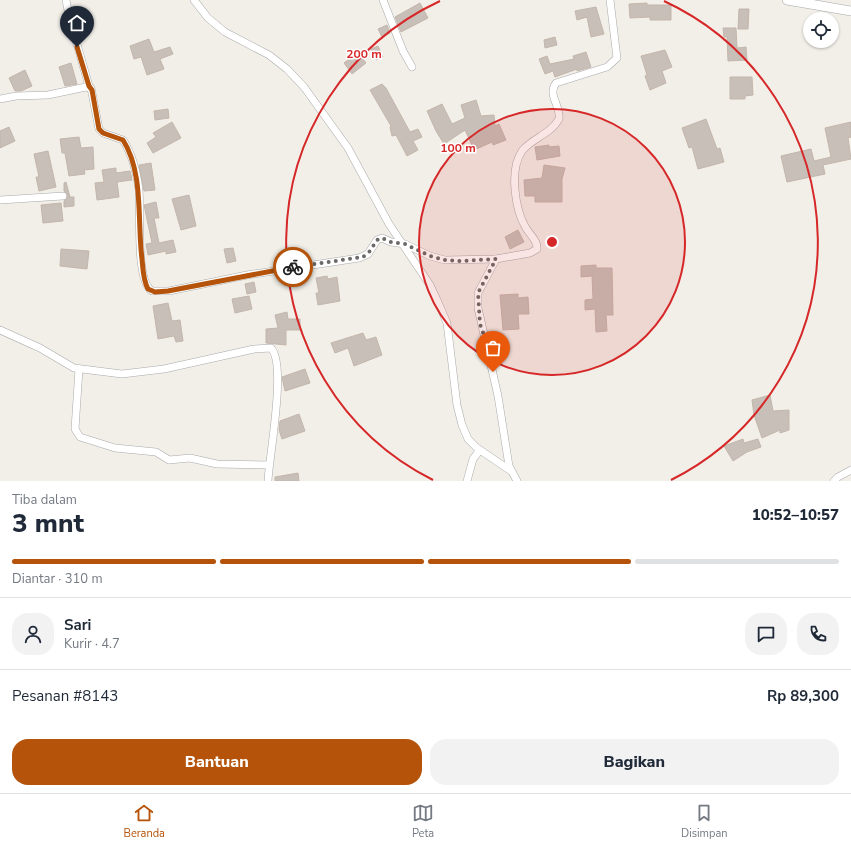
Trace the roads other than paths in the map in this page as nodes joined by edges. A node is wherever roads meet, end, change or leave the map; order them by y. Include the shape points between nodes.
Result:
1 (66, 0) edge
2 (194, 0) edge
3 (383, 0) edge
4 (610, 0) edge
5 (787, 0) edge
6 (851, 11) edge
7 (412, 67) dead end
8 (89, 86) junction
9 (0, 99) edge
10 (63, 196) dead end
11 (0, 200) edge
12 (402, 244) junction
13 (496, 259) junction
14 (0, 330) edge
15 (79, 369) junction
16 (480, 450) junction
17 (269, 465) junction
18 (851, 470) edge
19 (511, 471) junction
20 (268, 481) edge
21 (467, 481) edge
22 (517, 481) edge
23 (834, 481) edge

1 - 8 street
2 - 12 street via 208,18 225,32 269,55 304,87 348,148
3 - 7 street
4 - 13 street via 617,58 607,67 556,83 552,93 559,119 551,130 526,147 519,158 514,181 518,209 526,228 536,242 537,249 530,253
5 - 6 street
8 - 9 street via 48,95
8 - 12 street via 92,90 99,129 123,140 136,172 144,274 147,286 152,291 168,291 240,276 358,258 368,254 379,238
10 - 11 street
12 - 13 street via 445,260
12 - 16 street via 430,285 447,323 462,426 468,440
13 - 19 street via 478,293 478,308 498,396
14 - 15 street
15 - 17 street via 75,429 80,437 115,448 156,452 169,460 190,458 217,464
15 - 17 street via 122,374 143,372 227,354 271,348 276,361 276,412
16 - 19 street
16 - 21 street via 473,459
17 - 20 street
18 - 23 street
19 - 22 street

